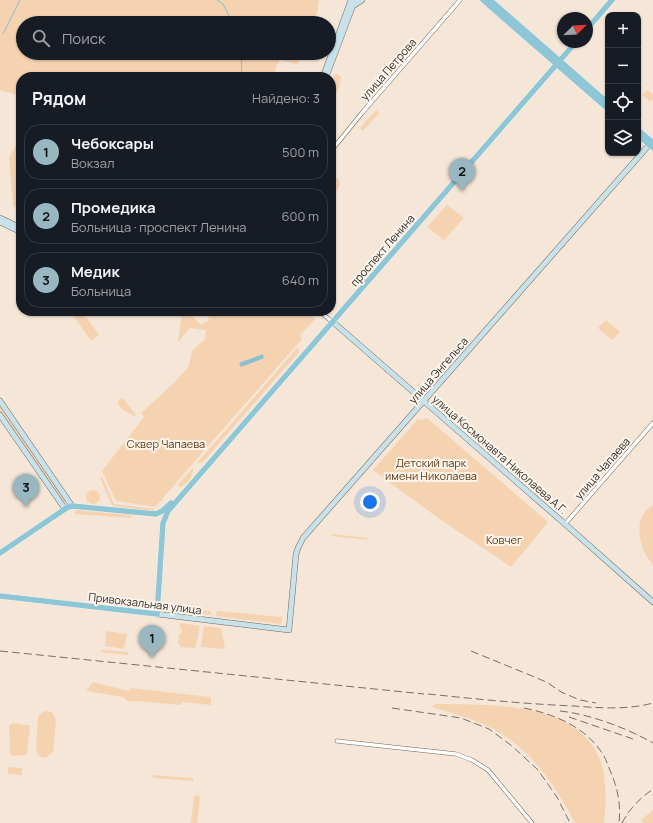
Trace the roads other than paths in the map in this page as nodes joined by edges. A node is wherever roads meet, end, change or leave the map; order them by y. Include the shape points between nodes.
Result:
1 (348, 0) edge
2 (351, 0) edge
3 (355, 0) edge
4 (362, 0) edge
5 (460, 0) edge
6 (483, 0) edge
7 (490, 0) edge
8 (608, 0) edge
9 (612, 0) edge
10 (350, 7) junction
11 (593, 17) edge
12 (593, 22) edge
13 (336, 43) edge
14 (336, 48) edge
15 (567, 48) edge
16 (570, 48) edge
17 (330, 60) edge
18 (332, 60) edge
19 (557, 62) junction
20 (325, 72) edge
21 (328, 72) edge
22 (605, 102) edge
23 (605, 106) edge
24 (641, 133) edge
25 (641, 137) edge
26 (652, 143) edge
27 (336, 145) edge
28 (0, 218) edge
29 (0, 222) edge
30 (11, 225) junction
31 (16, 226) edge
32 (16, 228) edge
33 (336, 315) edge
34 (326, 316) edge
35 (335, 316) edge
36 (331, 321) junction
37 (0, 401) edge
38 (423, 402) junction
39 (0, 415) edge
40 (13, 420) junction
41 (653, 423) edge
42 (6, 425) junction
43 (72, 506) junction
44 (64, 509) junction
45 (156, 514) junction
46 (163, 523) junction
47 (565, 524) junction
48 (0, 553) edge
49 (0, 596) edge
50 (653, 602) edge
51 (157, 614) junction
52 (288, 630) joint
53 (337, 742) dead end
54 (532, 823) edge

1 - 10 street
2 - 10 street
3 - 10 street
4 - 10 street
5 - 27 street, улица Петрова
6 - 19 main road
7 - 19 main road
8 - 11 main road
9 - 12 main road
10 - 13 street
10 - 14 street
15 - 19 main road, проспект Ленина
16 - 19 main road, проспект Ленина
17 - 20 street
18 - 21 street
19 - 22 main road
19 - 23 main road
19 - 33 main road, проспект Ленина
24 - 26 main road
25 - 26 main road
26 - 38 street, улица Энгельса
28 - 30 street
29 - 30 street
30 - 31 street
30 - 32 street
34 - 36 street, улица Космонавта Николаева А.Г.
35 - 36 main road, проспект Ленина
36 - 38 street, улица Космонавта Николаева А.Г.
36 - 45 main road, проспект Ленина via 170,504
36 - 46 main road, проспект Ленина via 171,508
37 - 40 street
38 - 47 street, улица Космонавта Николаева А.Г.
38 - 52 street, улица Энгельса via 300,544 296,554
39 - 42 street
40 - 42 street
40 - 43 street
41 - 47 street, улица Чапаева
42 - 44 street
43 - 44 main road
43 - 45 main road
44 - 48 main road
45 - 46 main road via 161,517
46 - 51 main road, проспект Ленина
47 - 50 street, улица Космонавта Николаева А.Г.
49 - 51 main road, Привокзальная улица
51 - 52 street, Привокзальная улица
53 - 54 street via 456,754 472,760 488,770

